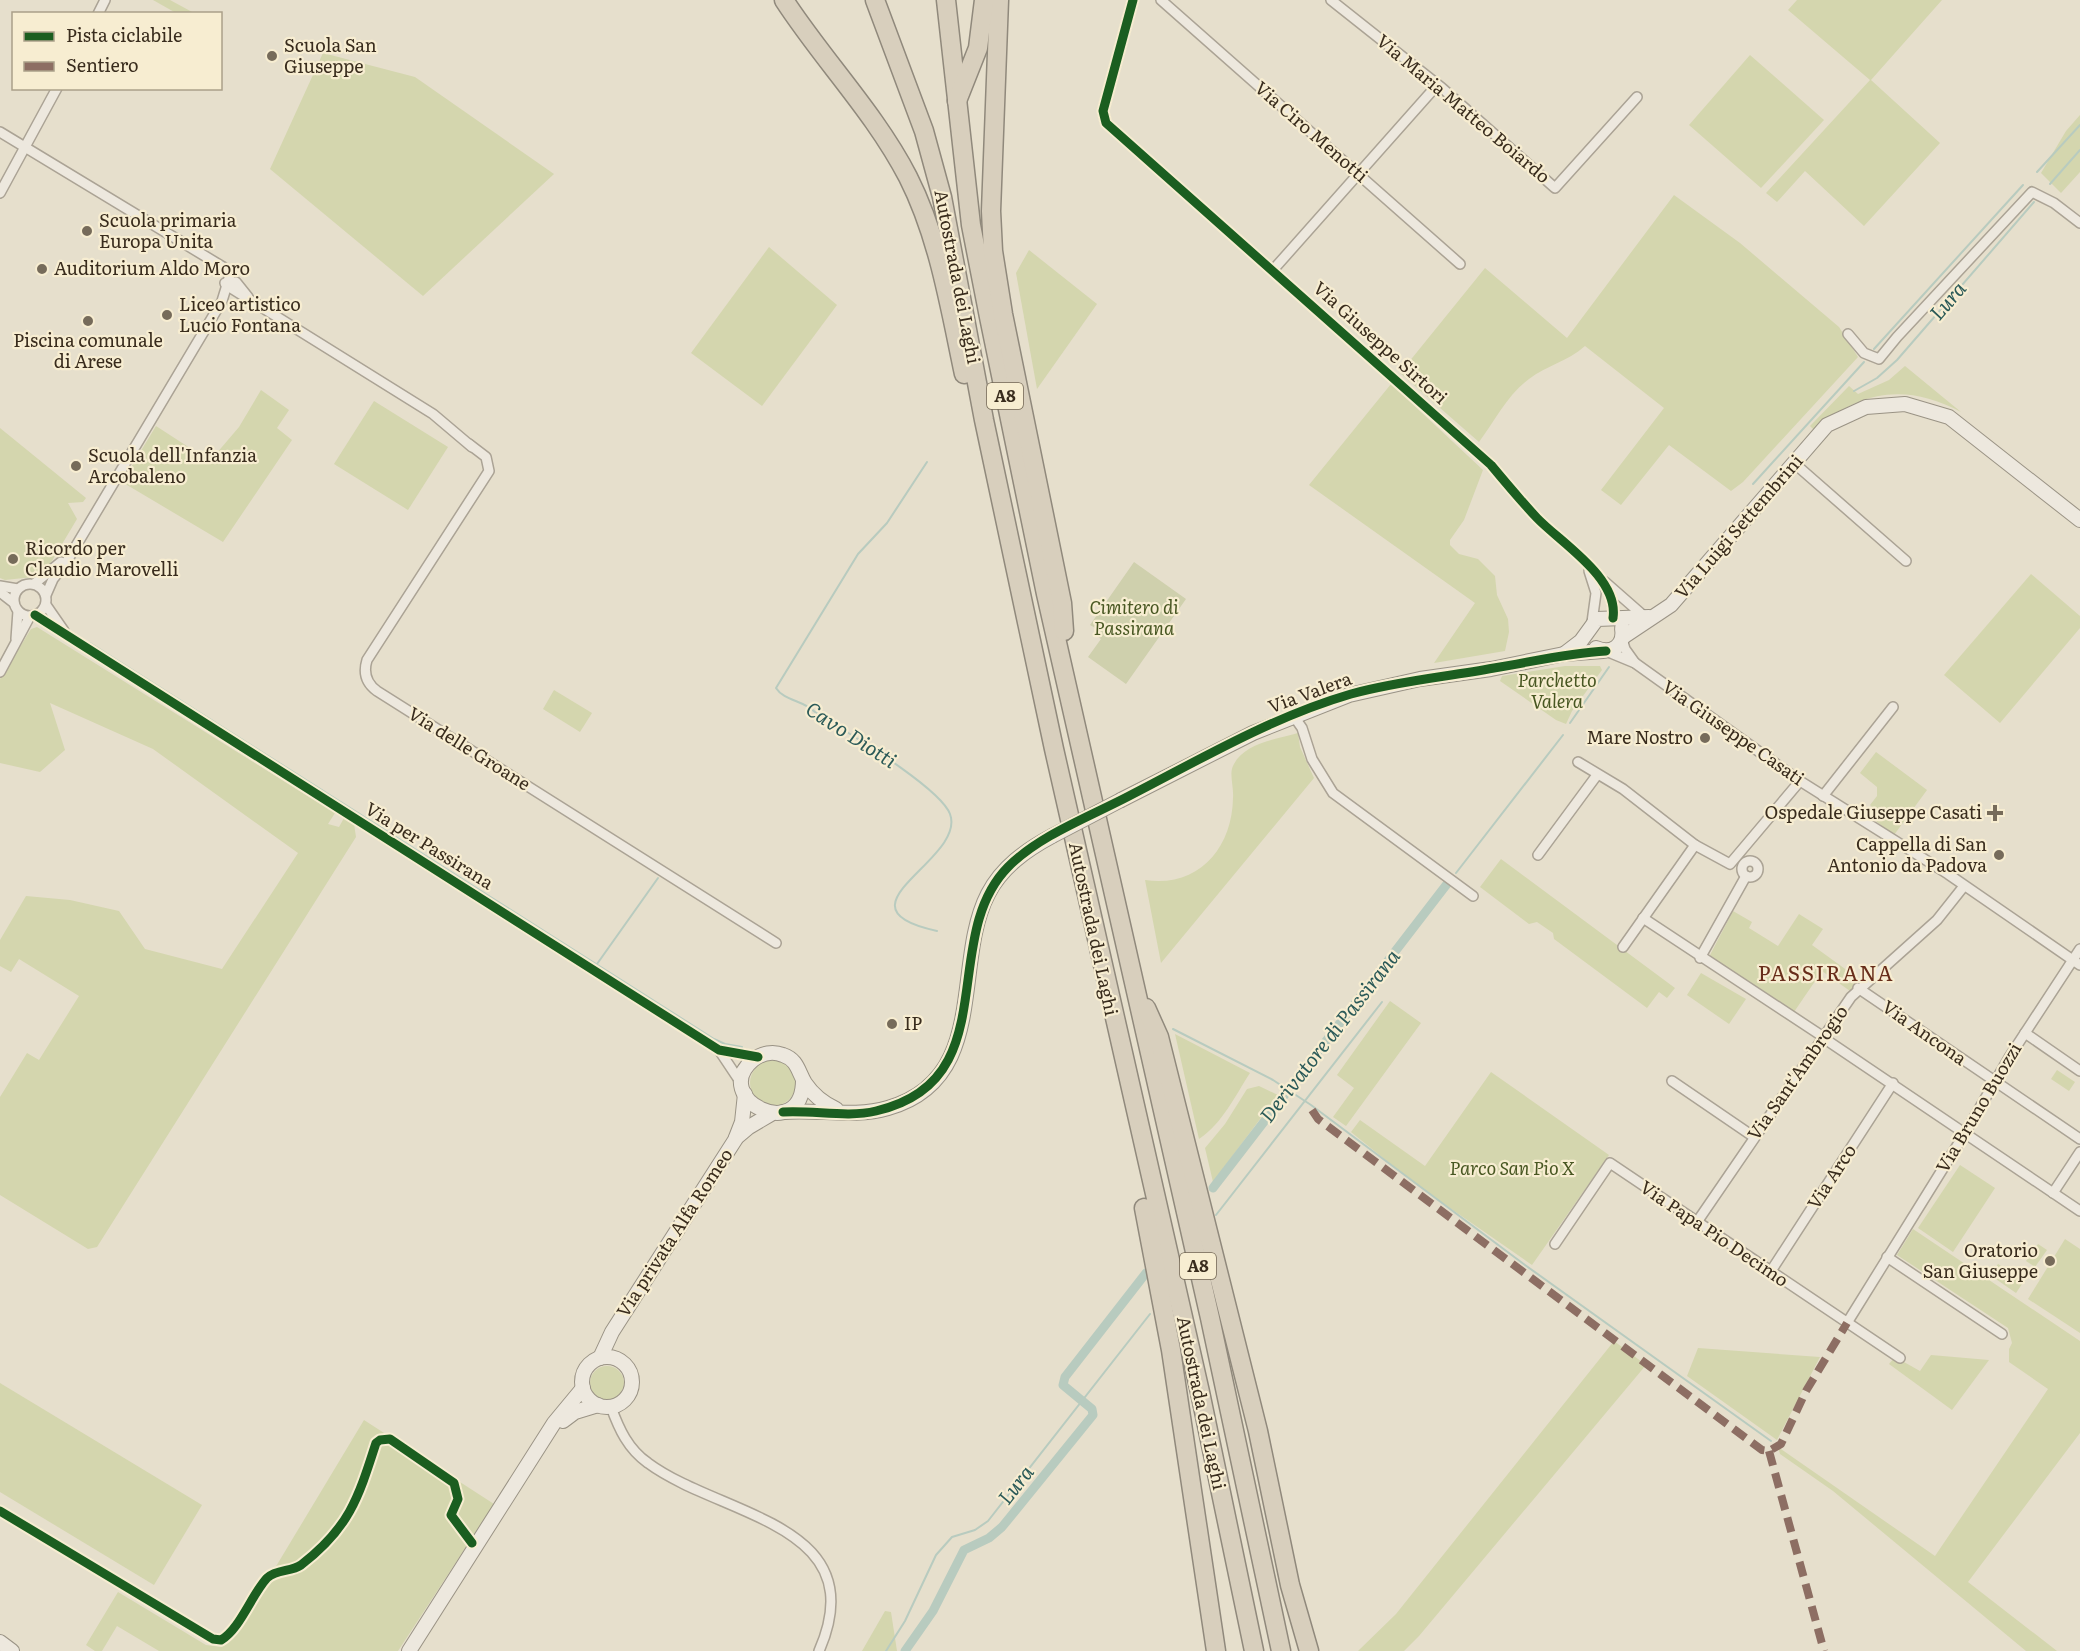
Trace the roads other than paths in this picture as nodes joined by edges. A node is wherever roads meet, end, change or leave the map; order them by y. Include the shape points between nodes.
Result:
1 (784, 0) edge
2 (875, 0) edge
3 (946, 0) edge
4 (984, 0) edge
5 (999, 0) edge
6 (1133, 0) edge
7 (1161, 0) edge
8 (1331, 0) edge
9 (56, 90) edge
10 (1431, 92) dead end
11 (1637, 97) dead end
12 (956, 103) junction
13 (0, 132) edge
14 (25, 147) junction
15 (1359, 173) junction
16 (0, 192) edge
17 (2080, 223) edge
18 (1460, 264) dead end
19 (1273, 270) junction
20 (228, 283) junction
21 (1848, 334) dead end
22 (984, 420) junction
23 (1794, 463) junction
24 (2080, 520) edge
25 (75, 547) junction
26 (1577, 554) junction
27 (1906, 561) dead end
28 (1596, 574) junction
29 (34, 584) junction
30 (0, 586) edge
31 (18, 589) junction
32 (0, 592) edge
33 (46, 600) junction
34 (16, 607) junction
35 (32, 616) junction
36 (1650, 617) junction
37 (1613, 618) junction
38 (1591, 626) junction
39 (1623, 638) junction
40 (15, 645) junction
41 (87, 650) junction
42 (1605, 651) junction
43 (1564, 654) junction
44 (1635, 663) junction
45 (0, 672) edge
46 (1068, 687) junction
47 (1893, 707) dead end
48 (1306, 710) junction
49 (1293, 715) junction
50 (1302, 728) junction
51 (1578, 762) dead end
52 (1597, 775) junction
53 (1800, 781) junction
54 (1823, 796) junction
55 (1695, 845) junction
56 (1743, 849) junction
57 (1538, 855) dead end
58 (1730, 864) junction
59 (1745, 867) junction
60 (1964, 886) junction
61 (1473, 896) dead end
62 (1643, 918) junction
63 (776, 942) dead end
64 (1623, 947) dead end
65 (2080, 949) edge
66 (1700, 958) junction
67 (2076, 963) edge
68 (1130, 971) junction
69 (1858, 988) junction
70 (2025, 1033) junction
71 (1822, 1036) junction
72 (720, 1050) junction
73 (758, 1057) junction
74 (2080, 1071) edge
75 (803, 1080) junction
76 (1672, 1081) dead end
77 (1893, 1083) junction
78 (1995, 1083) junction
79 (744, 1090) junction
80 (777, 1113) junction
81 (845, 1113) junction
82 (1965, 1133) junction
83 (1754, 1137) junction
84 (2080, 1138) edge
85 (735, 1140) junction
86 (2080, 1152) edge
87 (1143, 1153) junction
88 (2053, 1193) junction
89 (2080, 1210) edge
90 (1697, 1222) junction
91 (1554, 1244) dead end
92 (1887, 1257) junction
93 (1771, 1272) junction
94 (1846, 1323) junction
95 (615, 1327) junction
96 (2002, 1334) dead end
97 (600, 1358) junction
98 (1900, 1358) dead end
99 (624, 1364) junction
100 (583, 1388) junction
101 (604, 1406) junction
102 (543, 1442) junction
103 (0, 1642) edge
104 (12, 1651) edge
105 (409, 1651) edge
106 (819, 1651) edge
107 (1216, 1651) edge
108 (1254, 1651) edge
109 (1281, 1651) edge
110 (1309, 1651) edge

1 - 22 highway via 907,176 929,226 966,380
2 - 22 highway, Autostrada dei Laghi / A8 via 934,164
3 - 12 highway, Autostrada dei Laghi / A8
4 - 12 highway, A8 via 978,48
5 - 46 highway via 993,251 1062,603
6 - 19 street, Via Giuseppe Sirtori via 1104,119
7 - 15 street, Via Ciro Menotti
8 - 11 street, Via Maria Matteo Boiardo via 1442,88 1555,188
9 - 14 street
10 - 15 street
12 - 46 highway, Autostrada dei Laghi / A8 via 976,248
13 - 14 street
14 - 16 street
14 - 20 street via 215,264
15 - 18 street, Via Ciro Menotti
15 - 19 street
17 - 21 street via 2032,192 1897,337 1884,356 1872,358
19 - 26 street, Via Giuseppe Sirtori via 1491,465 1538,519
20 - 25 street via 217,308
20 - 63 street, Via delle Groane via 433,414 487,462 485,476 367,660 369,683
22 - 87 highway, Autostrada dei Laghi / A8
23 - 24 street, Via Luigi Settembrini via 1820,434 1863,414 1899,410 1930,416 1972,436
23 - 27 street
23 - 36 street, Via Luigi Settembrini via 1671,605
25 - 29 street
25 - 33 street via 53,579
26 - 28 street, Via Giuseppe Sirtori
26 - 38 street, Via Giuseppe Sirtori via 1595,584 1597,604
28 - 36 street
28 - 37 street, Via Giuseppe Sirtori via 1611,601
29 - 31 street
29 - 33 street via 41,588
30 - 31 street
31 - 34 street
32 - 34 street
33 - 35 street
33 - 41 street, Via per Passirana via 61,628
34 - 35 street
34 - 40 street
35 - 40 street
35 - 41 street, Via per Passirana
36 - 37 street
36 - 39 street, Via Luigi Settembrini
37 - 38 street via 1602,617
37 - 39 street via 1620,624
38 - 42 street via 1592,644
38 - 43 street via 1581,641
39 - 42 street via 1616,648
39 - 44 street, Via Giuseppe Casati
40 - 45 street
41 - 72 street, Via per Passirana
42 - 43 street, Via Valera
42 - 44 street, Via Giuseppe Casati
43 - 48 street, Via Valera via 1384,686
44 - 53 street, Via Giuseppe Casati
46 - 68 highway, Autostrada dei Laghi / A8
47 - 54 street
48 - 49 street, Via Valera
48 - 50 street
49 - 50 street
49 - 81 street, Via Valera, bridge via 1050,837 1016,860 988,893 976,933 961,1030 949,1060 915,1095 873,1112
50 - 61 street via 1312,759 1333,793
51 - 52 street
52 - 55 street via 1623,789
52 - 57 street
53 - 54 street, Via Giuseppe Casati
53 - 56 street
54 - 60 street, Via Giuseppe Casati
55 - 58 street
55 - 62 street
56 - 58 street
56 - 59 street
58 - 59 street
59 - 66 street
60 - 67 street, Via Giuseppe Casati
60 - 69 street, Via Sant'Ambrogio via 1937,920
62 - 64 street
62 - 66 street
65 - 67 street, Via Bruno Buozzi
66 - 71 street
67 - 70 street, Via Bruno Buozzi
68 - 109 highway, Autostrada dei Laghi / A8
68 - 110 highway via 1159,1037
69 - 71 street, Via Sant'Ambrogio
69 - 78 street, Via Ancona
70 - 74 street
70 - 78 street, Via Bruno Buozzi
71 - 77 street
71 - 83 street, Via Sant'Ambrogio
72 - 73 street, Via per Passirana
72 - 79 street, Via per Passirana
73 - 75 street via 772,1053 788,1057 799,1068
73 - 79 street via 745,1071
75 - 80 street via 799,1099
75 - 81 street via 821,1101
76 - 83 street
77 - 82 street
77 - 93 street, Via Arco
78 - 82 street, Via Bruno Buozzi
78 - 84 street, Via Ancona
79 - 80 street via 755,1108
79 - 85 street, Via privata Alfa Romeo via 742,1122
80 - 81 street
80 - 85 street, Via privata Alfa Romeo via 749,1126
82 - 88 street
82 - 92 street, Via Bruno Buozzi
83 - 90 street, Via Sant'Ambrogio
85 - 95 street, Via privata Alfa Romeo
86 - 88 street
87 - 107 highway via 1142,1195 1171,1350
87 - 108 highway, Autostrada dei Laghi / A8 via 1200,1392
88 - 89 street
90 - 91 street, Via Papa Pio Decimo via 1610,1163
90 - 93 street, Via Papa Pio Decimo
92 - 94 street, Via Bruno Buozzi
92 - 96 street
93 - 94 street, Via Papa Pio Decimo
94 - 98 street, Via Papa Pio Decimo
95 - 97 street, Via privata Alfa Romeo
95 - 99 street, Via privata Alfa Romeo via 617,1350
97 - 99 street via 613,1358
97 - 100 street via 586,1370
99 - 101 street via 631,1379 630,1390 623,1401
100 - 101 street via 588,1398
100 - 102 street
101 - 102 street via 569,1416
101 - 106 street via 646,1463 782,1529 812,1550 823,1564 832,1597 832,1614
102 - 105 street
103 - 104 street

